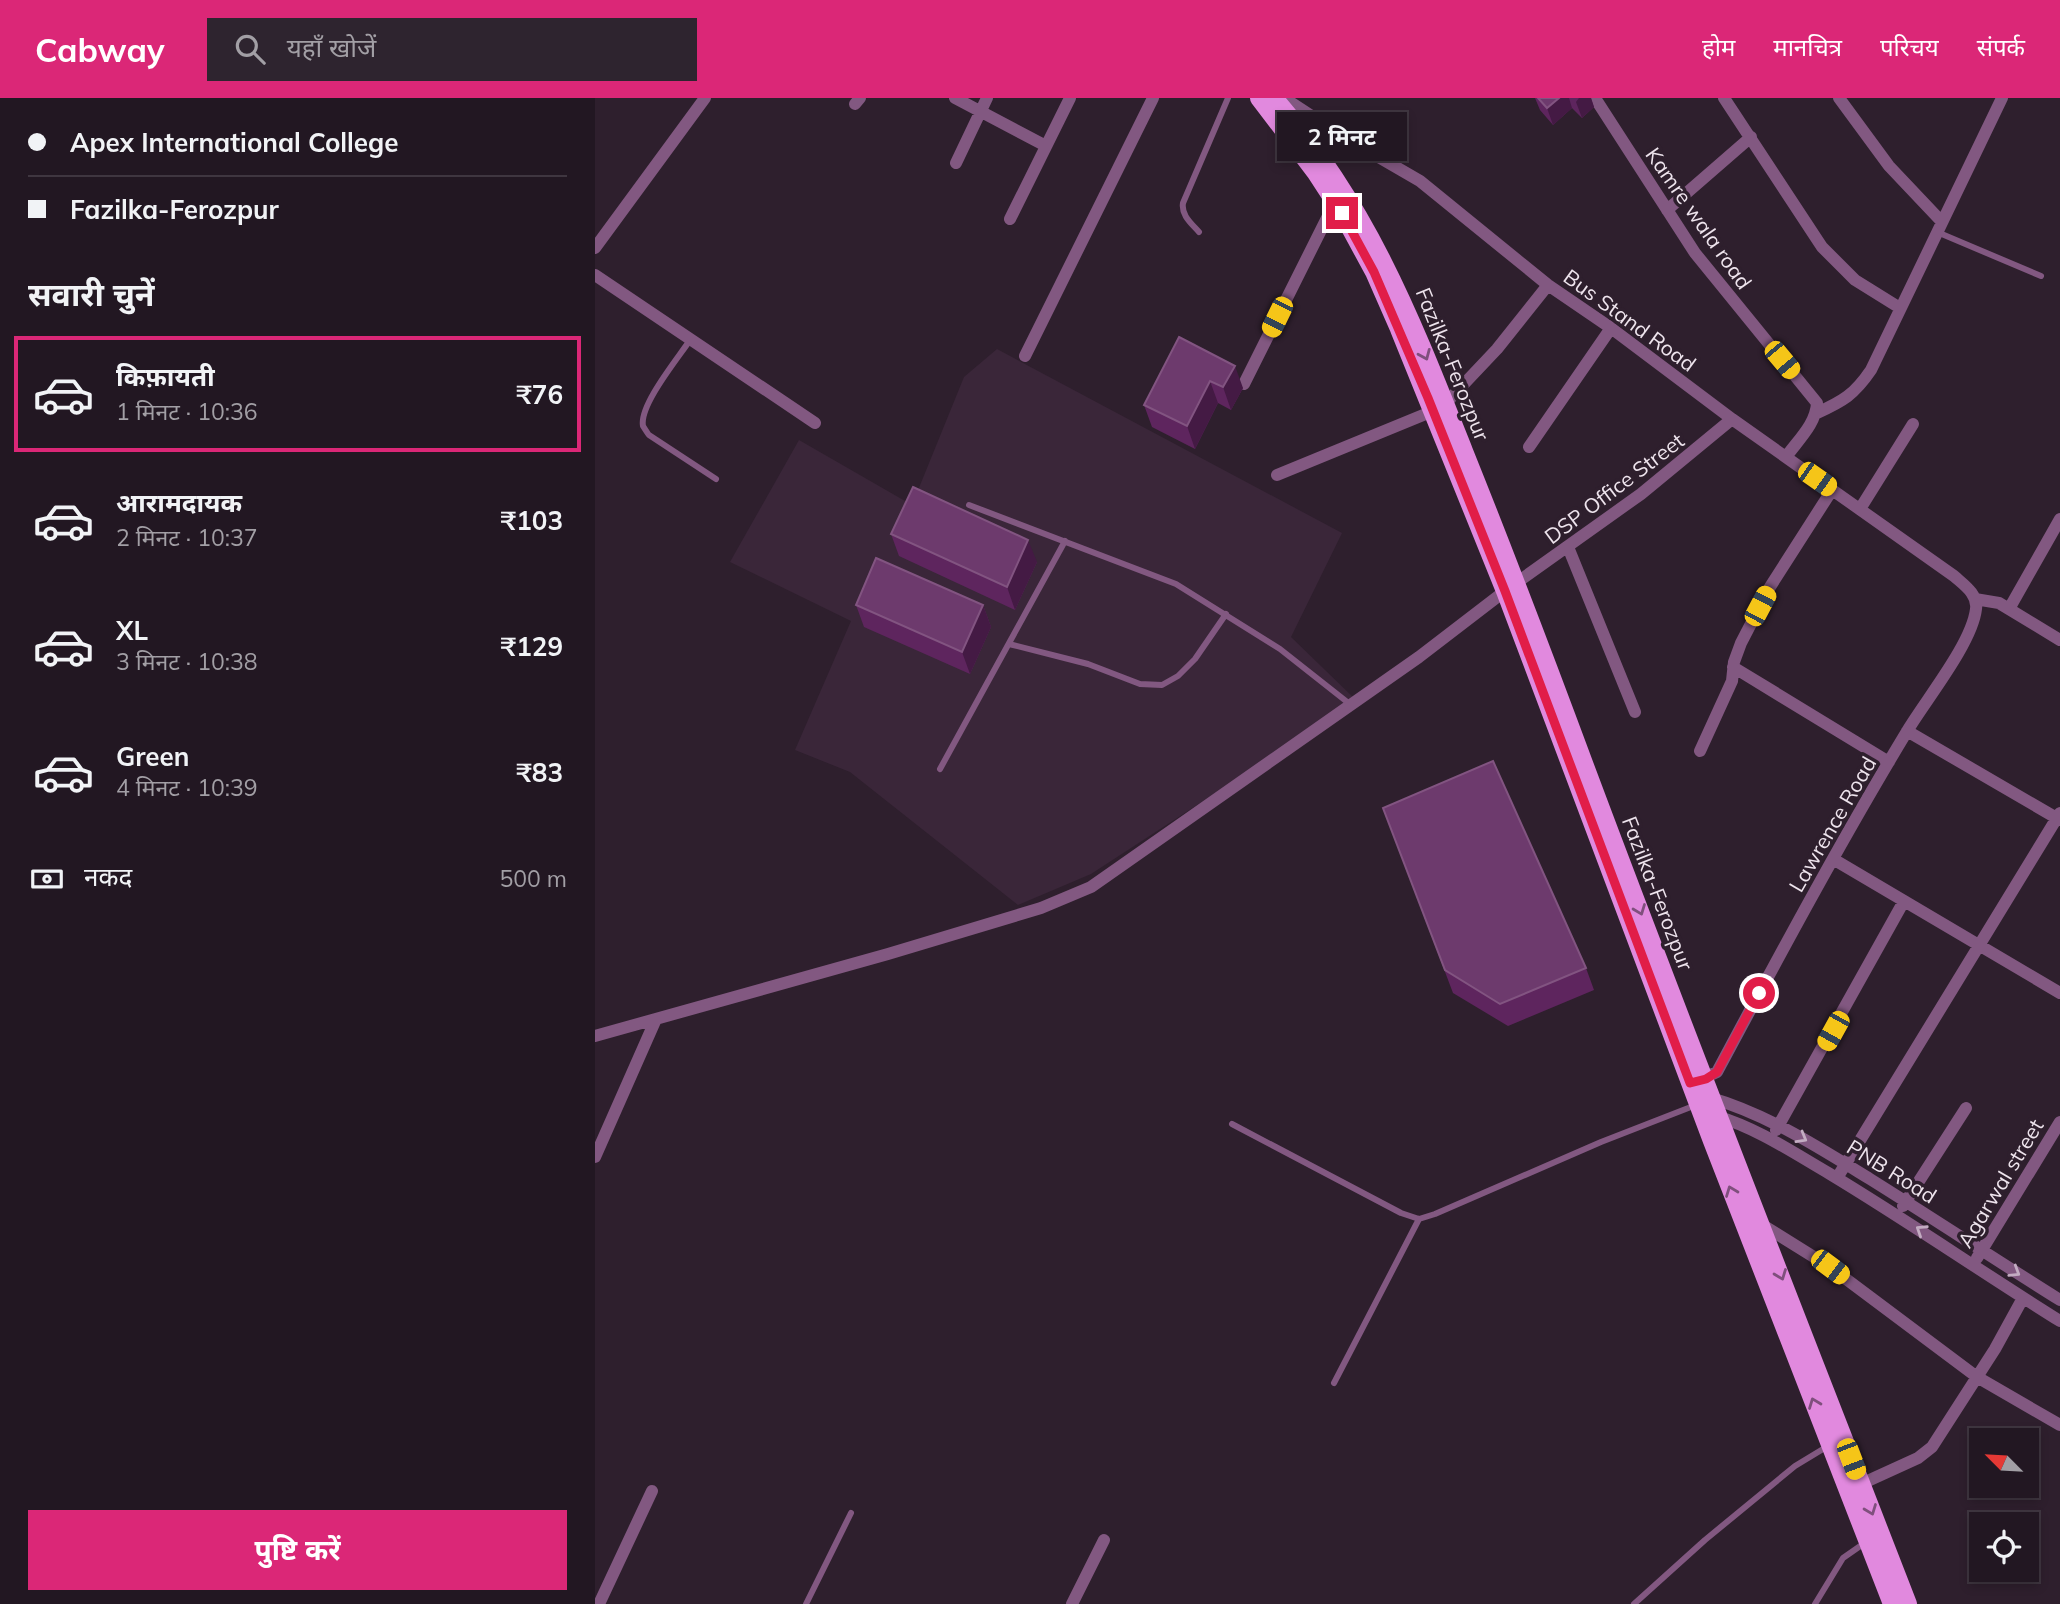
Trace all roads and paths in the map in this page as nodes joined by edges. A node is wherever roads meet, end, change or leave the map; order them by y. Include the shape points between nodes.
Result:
1 (705, 98) edge
2 (955, 98) edge
3 (1070, 98) edge
4 (1153, 98) edge
5 (1228, 98) edge
6 (1259, 98) edge
7 (1273, 98) edge
8 (1284, 98) edge
9 (1595, 98) edge
10 (1724, 98) edge
11 (1839, 98) edge
12 (2001, 98) edge
13 (984, 104) edge
14 (1751, 137) junction
15 (1046, 146) junction
16 (957, 163) dead end
17 (1343, 206) junction
18 (1667, 210) junction
19 (1010, 219) dead end
20 (1939, 227) junction
21 (1199, 232) dead end
22 (595, 248) edge
23 (595, 275) edge
24 (2041, 276) dead end
25 (1548, 285) junction
26 (1900, 308) junction
27 (1611, 328) junction
28 (690, 340) junction
29 (1025, 356) dead end
30 (1244, 384) dead end
31 (1439, 407) junction
32 (1817, 413) junction
33 (1732, 419) junction
34 (815, 423) dead end
35 (1913, 424) dead end
36 (1529, 447) dead end
37 (1786, 457) junction
38 (1277, 475) dead end
39 (716, 479) dead end
40 (1832, 490) junction
41 (969, 505) dead end
42 (1860, 509) junction
43 (2060, 519) edge
44 (1065, 541) junction
45 (1568, 547) junction
46 (1511, 587) junction
47 (1975, 599) junction
48 (2009, 609) junction
49 (1226, 614) junction
50 (2060, 640) edge
51 (1009, 644) junction
52 (1733, 667) junction
53 (1351, 705) junction
54 (1635, 712) dead end
55 (1907, 732) junction
56 (1700, 751) dead end
57 (1889, 762) junction
58 (940, 769) dead end
59 (2059, 817) edge
60 (1833, 859) junction
61 (1904, 901) junction
62 (1980, 946) junction
63 (2060, 993) edge
64 (656, 1019) junction
65 (595, 1036) edge
66 (1700, 1095) junction
67 (1966, 1108) dead end
68 (1720, 1117) junction
69 (2060, 1122) edge
70 (1232, 1124) dead end
71 (1778, 1124) junction
72 (1771, 1139) junction
73 (595, 1157) edge
74 (1846, 1164) junction
75 (1837, 1178) junction
76 (1905, 1201) junction
77 (1898, 1216) junction
78 (1419, 1219) junction
79 (1761, 1224) junction
80 (1981, 1251) junction
81 (1973, 1264) junction
82 (2023, 1298) junction
83 (2060, 1300) edge
84 (2060, 1321) edge
85 (1977, 1377) junction
86 (1334, 1383) dead end
87 (2060, 1425) edge
88 (1830, 1445) junction
89 (1861, 1483) junction
90 (652, 1491) dead end
91 (851, 1513) dead end
92 (1104, 1540) dead end
93 (1867, 1541) junction
94 (599, 1604) edge
95 (806, 1604) edge
96 (1072, 1604) edge
97 (1634, 1604) edge
98 (1815, 1604) edge
99 (1892, 1604) edge
100 (1908, 1604) edge

1 - 22 street
2 - 13 street
3 - 15 street
4 - 29 street
5 - 21 lane via 1182,203 1186,218
6 - 17 main road
7 - 17 main road via 1305,135
8 - 25 street, Bus Stand Road via 1420,181
9 - 18 street, Kamre wala road
10 - 14 street
11 - 20 street
12 - 20 street
13 - 15 street
13 - 16 street
14 - 18 street
14 - 26 street via 1829,255 1855,280
15 - 19 street
17 - 30 street
17 - 31 main road, Fazilka-Ferozpur via 1387,265
18 - 32 street, Kamre wala road via 1721,289 1812,396
20 - 24 lane
20 - 26 street
23 - 28 street
25 - 27 street, Bus Stand Road
25 - 31 street via 1497,349
26 - 32 street via 1859,388
27 - 33 street, Bus Stand Road
27 - 36 street
28 - 34 street
28 - 39 lane via 652,397 643,426 649,435
31 - 38 street
31 - 46 main road, Fazilka-Ferozpur
32 - 37 street
33 - 37 street, Bus Stand Road
33 - 45 street, DSP Office Street
35 - 42 street
37 - 40 street, Bus Stand Road
40 - 42 street, Bus Stand Road
40 - 52 street via 1770,587
41 - 44 lane
42 - 47 street, Bus Stand Road via 1954,576
43 - 48 street
44 - 49 lane via 1176,584
44 - 51 lane
45 - 46 street, DSP Office Street
45 - 54 street
46 - 53 street, DSP Office Street
46 - 66 main road, Fazilka-Ferozpur via 1615,846
47 - 48 street
47 - 55 street, Lawrence Road via 1977,608 1964,641
48 - 50 street
49 - 51 lane via 1195,659 1178,677 1162,685 1140,684 1088,664
49 - 53 lane
51 - 58 lane
52 - 56 street via 1732,681
52 - 57 street
53 - 64 street, DSP Office Street via 1091,887 1041,908
55 - 57 street, Lawrence Road
55 - 59 street
57 - 60 street, Lawrence Road
59 - 62 street
60 - 61 street
60 - 66 street, Lawrence Road via 1717,1072
61 - 62 street
61 - 71 street
62 - 63 street
62 - 74 street
64 - 65 street, DSP Office Street
64 - 73 street
66 - 68 main road, Fazilka-Ferozpur
66 - 71 street, PNB Road
66 - 78 lane
88 -> 66 main road, Fazilka-Ferozpur
67 - 76 street
68 - 72 street, PNB Road
68 - 79 main road, Fazilka-Ferozpur
69 - 80 street, Agarwal street
70 - 78 lane
71 - 72 street
71 -> 74 street, PNB Road
72 - 75 street, PNB Road
74 - 75 street
74 - 76 street, PNB Road
75 - 77 street, PNB Road
76 - 77 street
76 - 80 street, PNB Road
81 -> 77 street, PNB Road
78 - 86 lane
79 - 85 street via 1830,1267
79 -> 89 main road, Fazilka-Ferozpur
80 - 81 street, Agarwal street
80 -> 83 street, PNB Road
81 - 82 street, PNB Road
82 - 84 street, PNB Road
82 - 85 street
85 - 87 street
85 - 89 street via 1926,1454
88 - 93 main road, Fazilka-Ferozpur
88 - 97 lane via 1795,1466
89 -> 100 main road, Fazilka-Ferozpur
90 - 94 street
91 - 95 lane
92 - 96 street
93 - 98 lane via 1843,1558
93 - 99 main road, Fazilka-Ferozpur

